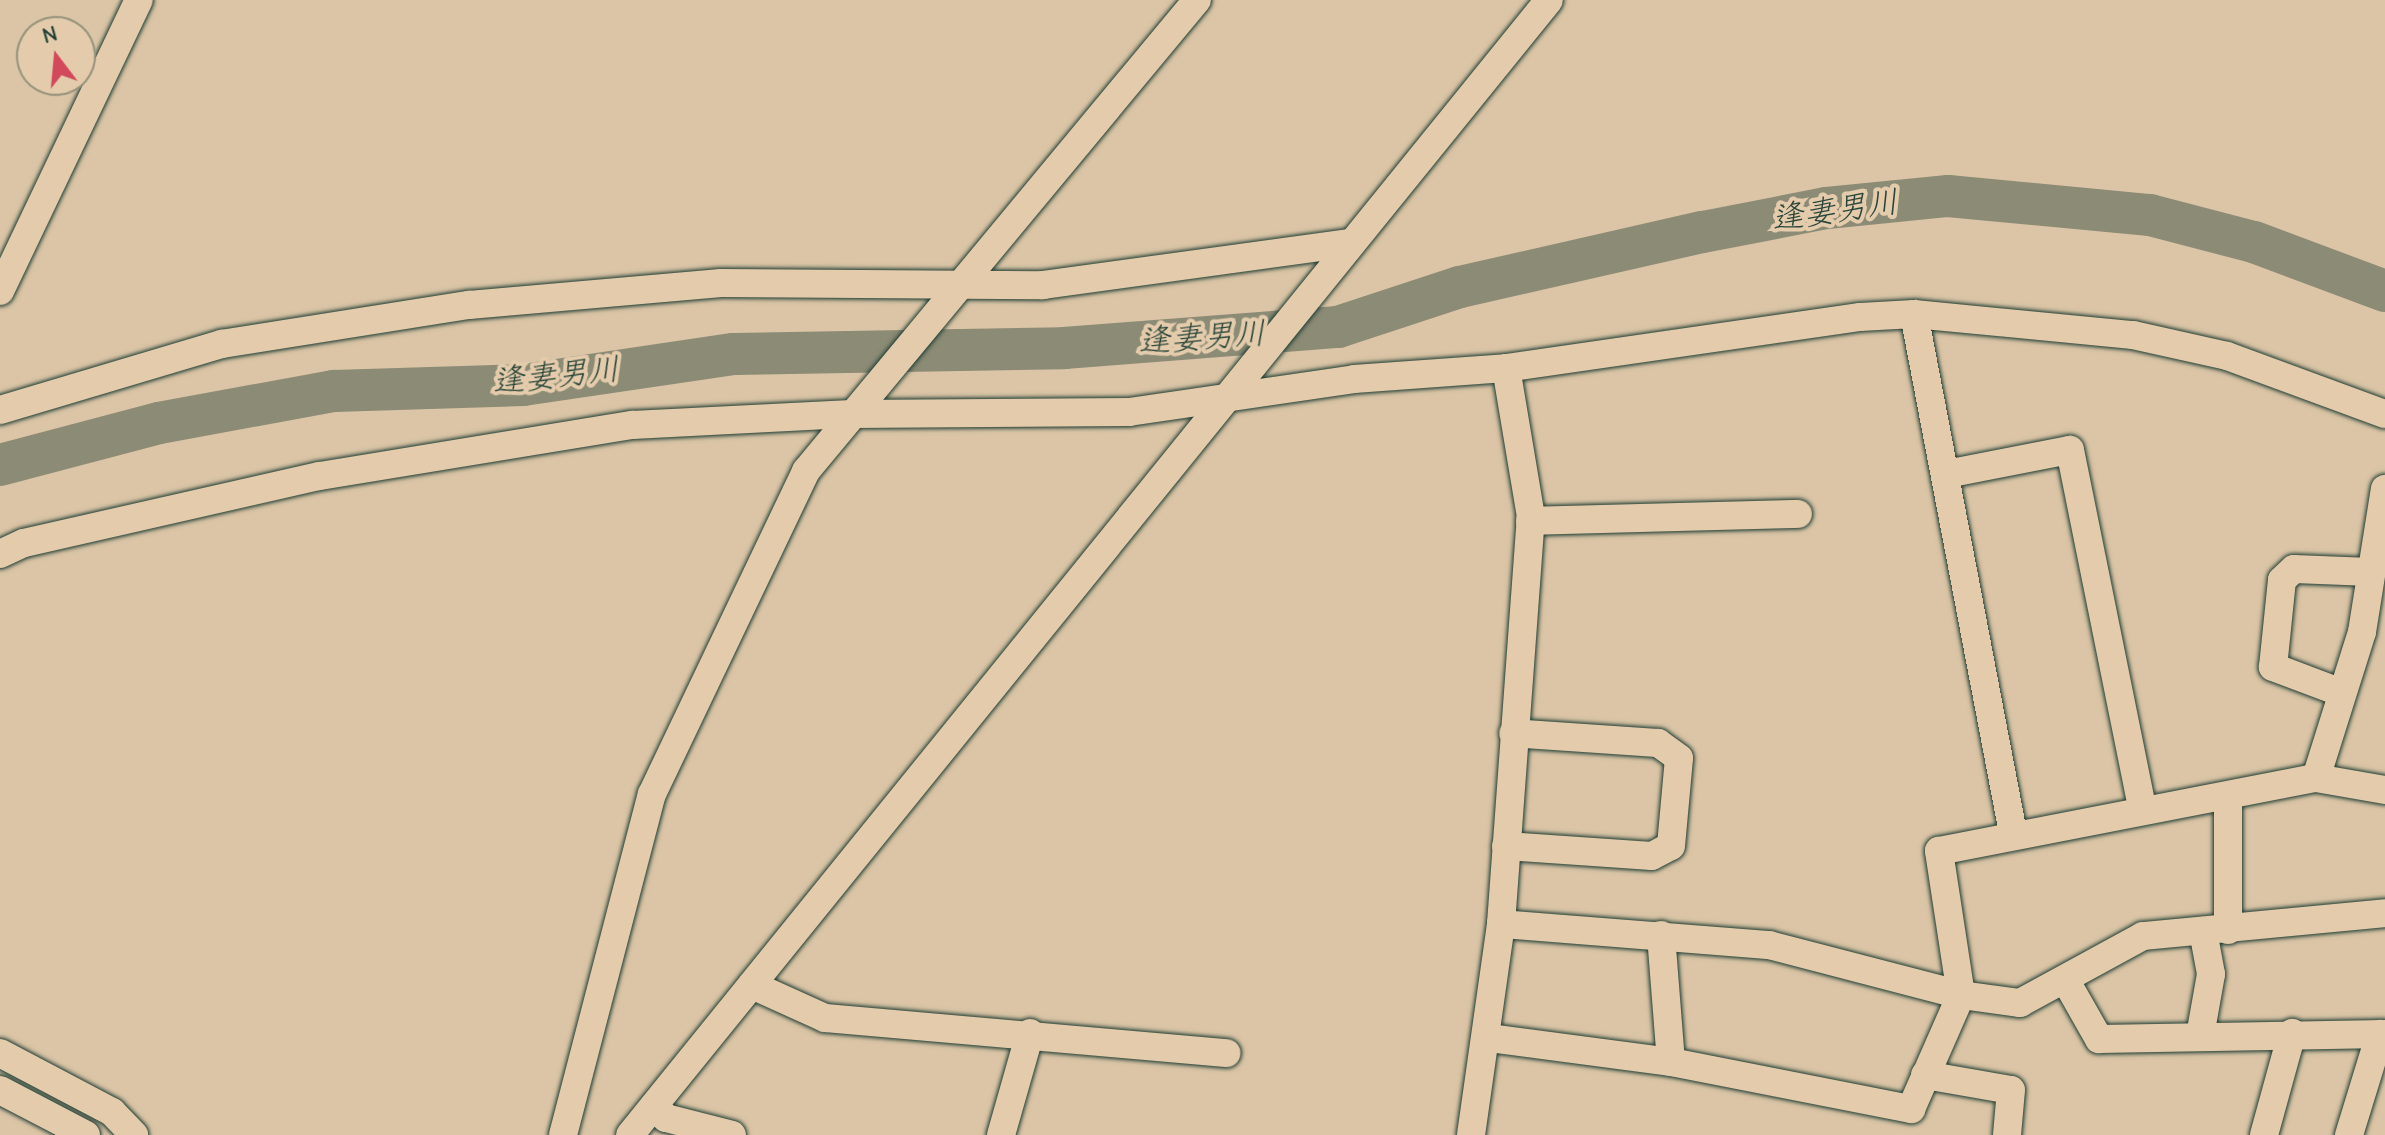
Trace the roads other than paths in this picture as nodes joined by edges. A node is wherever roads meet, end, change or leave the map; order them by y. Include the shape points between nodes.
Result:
1 (139, 0) edge
2 (1197, 0) edge
3 (1549, 0) edge
4 (1345, 250) junction
5 (0, 291) edge
6 (951, 293) junction
7 (1914, 314) junction
8 (1506, 368) junction
9 (1233, 392) junction
10 (856, 409) junction
11 (0, 410) edge
12 (2385, 414) edge
13 (1946, 474) junction
14 (2385, 489) edge
15 (1798, 514) dead end
16 (1530, 521) junction
17 (0, 554) edge
18 (2371, 572) junction
19 (2342, 693) junction
20 (1513, 733) junction
21 (2316, 778) junction
22 (2385, 790) edge
23 (2228, 799) junction
24 (2142, 808) junction
25 (2013, 833) junction
26 (1506, 846) junction
27 (2385, 913) edge
28 (1501, 924) junction
29 (2215, 930) junction
30 (1661, 935) junction
31 (2066, 981) junction
32 (752, 985) junction
33 (1961, 995) junction
34 (1030, 1033) junction
35 (2292, 1033) junction
36 (2382, 1034) edge
37 (2200, 1036) junction
38 (1489, 1038) junction
39 (0, 1053) edge
40 (1226, 1053) dead end
41 (1671, 1062) junction
42 (1925, 1075) junction
43 (0, 1090) edge
44 (654, 1106) junction
45 (40, 1124) edge
46 (86, 1135) edge
47 (134, 1135) edge
48 (563, 1135) edge
49 (630, 1135) edge
50 (732, 1135) edge
51 (1001, 1135) edge
52 (1471, 1135) edge
53 (2007, 1135) edge
54 (2264, 1135) edge
55 (2349, 1135) edge

1 - 5 street
2 - 6 street
3 - 4 street
4 - 6 street via 1133,268 1081,282
4 - 9 street
6 - 10 street
6 - 11 street via 721,283 469,305 222,344
7 - 8 street
7 - 12 street via 2133,335 2227,356
7 - 13 street
8 - 9 street
8 - 16 street
9 - 10 street via 1129,412
9 - 32 street
10 - 17 street via 632,425 349,471 125,519
10 - 48 street via 806,471 652,794
13 - 24 street via 2070,450
13 - 25 street
14 - 18 street
15 - 16 street
16 - 20 street
18 - 19 street via 2362,632
18 - 19 street via 2294,569 2282,580 2273,667
19 - 21 street
20 - 26 street
20 - 26 street via 1658,743 1679,758 1671,846 1652,856
21 - 22 street
21 - 23 street
23 - 24 street via 2214,794
23 - 29 street
24 - 25 street
25 - 33 street via 1939,851
26 - 28 street
27 - 29 street
28 - 30 street
28 - 38 street
29 - 31 street via 2143,936
29 - 37 street
30 - 33 street via 1769,945
30 - 41 street
31 - 33 street via 2020,1003
31 - 37 street via 2099,1039
32 - 34 street via 825,1018 920,1031
32 - 44 street
33 - 42 street
34 - 40 street
34 - 51 street
35 - 36 street
35 - 37 street
35 - 54 street
36 - 55 street
38 - 41 street
38 - 52 street
39 - 47 street via 112,1112
41 - 42 street via 1911,1109
42 - 53 street via 2011,1090
43 - 45 street
44 - 49 street
44 - 50 street via 666,1118
45 - 46 street

